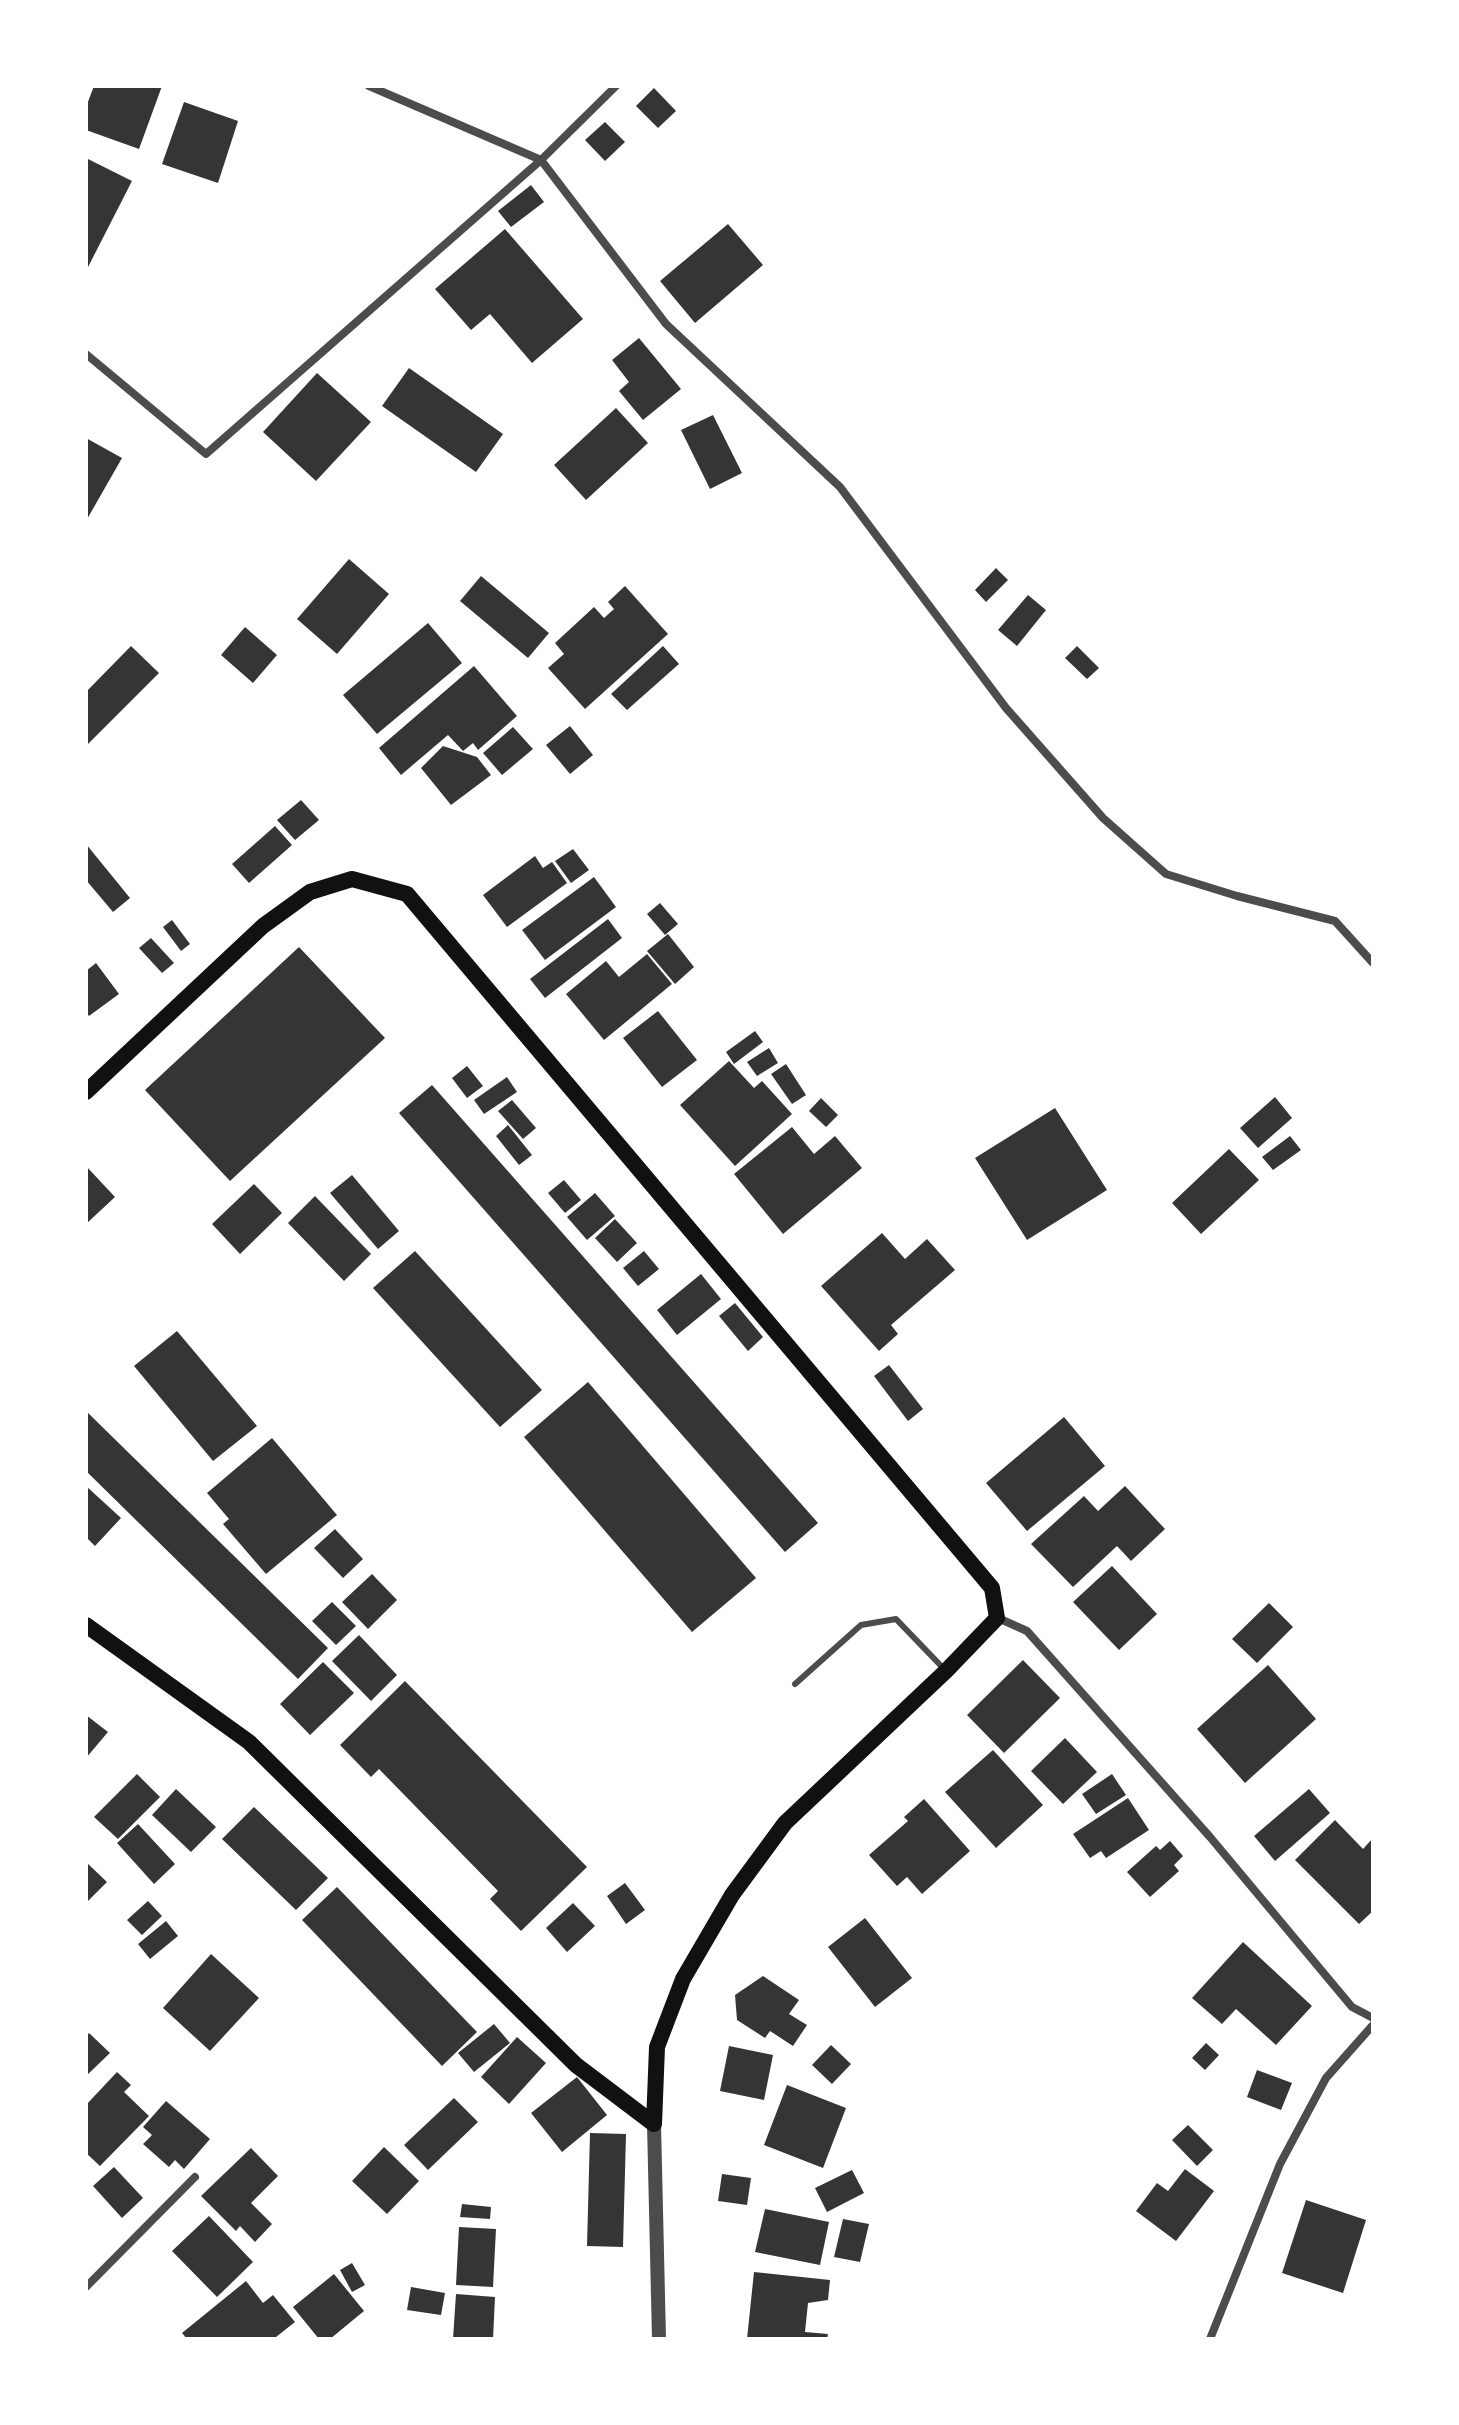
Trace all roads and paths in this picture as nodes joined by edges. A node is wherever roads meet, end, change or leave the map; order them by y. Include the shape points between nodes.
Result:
1 (369, 86) edge
2 (616, 86) edge
3 (541, 160) junction
4 (86, 354) edge
5 (1373, 963) edge
6 (86, 1092) edge
7 (997, 1618) junction
8 (86, 1625) edge
9 (946, 1671) junction
10 (795, 1684) dead end
11 (1373, 2018) edge
12 (1373, 2025) edge
13 (654, 2124) junction
14 (195, 2177) dead end
15 (86, 2287) edge
16 (659, 2339) edge
17 (1210, 2339) edge

1 - 3 street
2 - 3 street
3 - 4 street via 206,454
3 - 5 street via 666,324 840,487 1006,708 1103,818 1166,874 1335,921
6 - 7 main road via 263,926 310,892 352,879 407,894 992,1588
7 - 9 main road
7 - 11 street via 1027,1631 1352,2007
8 - 13 main road via 249,1742 576,2065
9 - 10 lane via 896,1619 861,1625
9 - 13 main road via 785,1823 732,1895 683,1979 657,2047
12 - 17 street via 1326,2078 1280,2164
13 - 16 street
14 - 15 street

